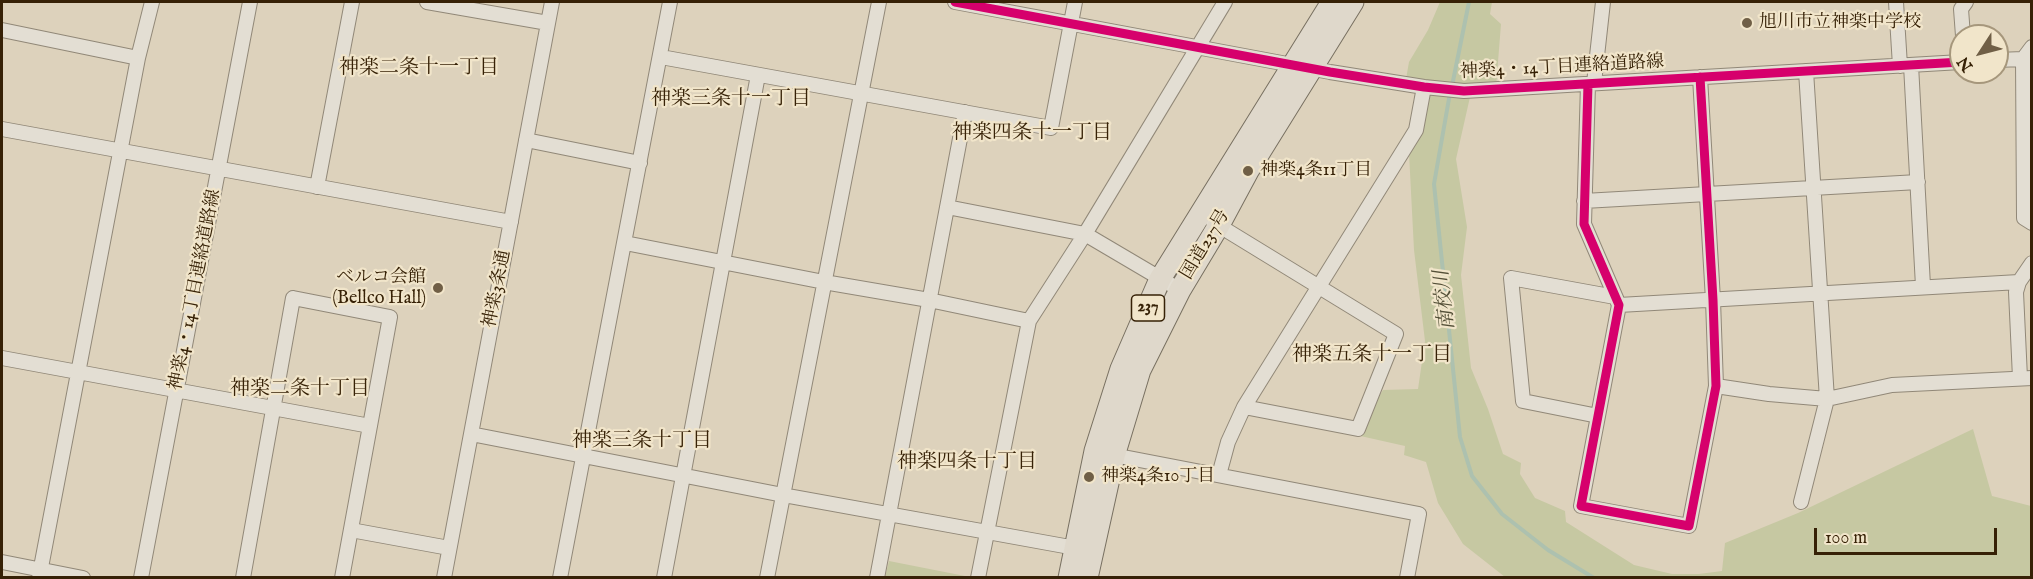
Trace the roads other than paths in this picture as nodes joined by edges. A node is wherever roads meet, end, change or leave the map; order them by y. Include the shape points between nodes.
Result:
1 (152, 2) edge
2 (250, 2) edge
3 (352, 2) edge
4 (427, 2) edge
5 (552, 2) edge
6 (670, 2) edge
7 (879, 2) edge
8 (955, 2) edge
9 (1075, 2) edge
10 (1225, 2) edge
11 (1332, 2) edge
12 (1353, 2) edge
13 (1603, 2) edge
14 (1896, 2) edge
15 (1966, 2) edge
16 (548, 23) junction
17 (1071, 23) junction
18 (1962, 24) edge
19 (2, 30) edge
20 (1196, 47) junction
21 (2029, 56) edge
22 (661, 57) junction
23 (138, 58) junction
24 (2009, 58) edge
25 (1949, 63) edge
26 (1906, 65) junction
27 (1301, 67) junction
28 (1806, 71) junction
29 (758, 75) junction
30 (1700, 77) junction
31 (1591, 84) junction
32 (1424, 87) junction
33 (861, 94) junction
34 (965, 112) junction
35 (2, 128) edge
36 (2, 137) edge
37 (526, 140) junction
38 (121, 151) junction
39 (640, 163) junction
40 (219, 168) junction
41 (1918, 182) junction
42 (317, 187) junction
43 (1813, 188) junction
44 (1707, 193) junction
45 (1584, 201) junction
46 (946, 207) junction
47 (1210, 220) junction
48 (511, 222) junction
49 (2031, 223) edge
50 (1084, 234) junction
51 (625, 243) junction
52 (722, 262) junction
53 (2031, 263) edge
54 (1161, 279) junction
55 (825, 282) junction
56 (2019, 282) junction
57 (1319, 286) junction
58 (1923, 286) junction
59 (1180, 290) junction
60 (1820, 294) junction
61 (929, 300) junction
62 (1713, 300) junction
63 (1617, 301) junction
64 (1029, 321) junction
65 (2, 358) edge
66 (79, 372) junction
67 (2026, 378) edge
68 (1716, 386) junction
69 (177, 391) junction
70 (1827, 399) junction
71 (1245, 407) junction
72 (274, 410) junction
73 (1598, 416) junction
74 (370, 426) junction
75 (471, 434) junction
76 (1104, 453) junction
77 (584, 456) junction
78 (684, 474) junction
79 (1219, 475) junction
80 (783, 495) junction
81 (1801, 502) dead end
82 (889, 515) junction
83 (351, 530) junction
84 (987, 531) junction
85 (449, 548) junction
86 (1084, 549) junction
87 (2, 562) edge
88 (40, 573) edge
89 (83, 578) edge
90 (141, 578) edge
91 (243, 578) edge
92 (342, 578) edge
93 (444, 578) edge
94 (560, 578) edge
95 (664, 578) edge
96 (767, 578) edge
97 (877, 578) edge
98 (978, 578) edge
99 (1070, 578) edge
100 (1087, 578) edge
101 (1407, 578) edge

1 - 23 street
2 - 40 street, 神楽4・14丁目連絡道路線
3 - 42 street
4 - 16 street
5 - 16 street, 神楽3条通
6 - 22 street
7 - 33 street
8 - 17 street, 神楽4・14丁目連絡道路線
9 - 17 street
10 - 20 street
11 - 27 highway, 国道237号 / 237
12 - 27 highway, 国道237号 / 237
13 - 31 street
14 - 26 street
15 - 18 street via 1961,9
16 - 37 street, 神楽3条通
17 - 20 street, 神楽4・14丁目連絡道路線
17 - 34 street via 1051,128
19 - 23 street
20 - 27 street, 神楽4・14丁目連絡道路線
20 - 50 street
21 - 24 street
21 - 49 street via 2024,218
22 - 29 street
22 - 39 street
23 - 38 street
25 - 26 street, 神楽4・14丁目連絡道路線
26 - 28 street, 神楽4・14丁目連絡道路線
26 - 41 street
27 - 32 street, 神楽4・14丁目連絡道路線
27 - 47 highway, 国道237号 / 237 via 1248,171
28 - 30 street, 神楽4・14丁目連絡道路線
28 - 43 street
29 - 33 street
29 - 52 street
30 - 31 street, 神楽4・14丁目連絡道路線
30 - 44 street
31 - 32 street, 神楽4・14丁目連絡道路線 via 1459,91
31 - 45 street
32 - 57 street via 1416,130
33 - 34 street
33 - 55 street
34 - 46 street
35 - 36 street
35 - 38 street
37 - 39 street
37 - 48 street, 神楽3条通
38 - 40 street
38 - 66 street
39 - 51 street
40 - 42 street
40 - 69 street, 神楽4・14丁目連絡道路線
41 - 43 street
41 - 58 street
42 - 48 street
43 - 44 street
43 - 60 street
44 - 45 street
44 - 62 street
45 - 63 street via 1584,224
46 - 50 street
46 - 61 street
47 - 54 highway, 国道237号 / 237
47 - 57 street
47 - 59 highway, 国道237号 / 237
48 - 75 street, 神楽3条通
50 - 54 street
50 - 64 street
51 - 52 street
51 - 77 street
52 - 55 street
52 - 78 street
53 - 56 street
54 - 59 street
54 - 76 highway, 国道237号 / 237 via 1121,369
55 - 61 street
55 - 80 street
56 - 58 street
56 - 67 street via 2016,292
57 - 71 street
57 - 71 street via 1396,334 1358,429
58 - 60 street
59 - 76 highway, 国道237号 / 237
60 - 62 street
60 - 70 street
61 - 64 street
61 - 82 street
62 - 63 street
62 - 68 street
63 - 73 street
63 - 73 street via 1511,278 1523,401
64 - 84 street
65 - 66 street
66 - 69 street
66 - 88 street
67 - 70 street via 1892,385
68 - 70 street
68 - 73 street via 1689,526 1581,506
69 - 72 street
69 - 90 street, 神楽4・14丁目連絡道路線
70 - 81 street
71 - 79 street via 1228,442
72 - 74 street
72 - 74 street via 293,298 390,317
72 - 91 street
74 - 83 street
75 - 77 street
75 - 85 street, 神楽3条通
76 - 79 street
76 - 86 highway, 国道237号 / 237
77 - 78 street
77 - 94 street
78 - 80 street
78 - 95 street
79 - 101 street via 1419,514
80 - 82 street
80 - 96 street
82 - 84 street
82 - 97 street
83 - 85 street
83 - 92 street
84 - 86 street
84 - 98 street
85 - 93 street, 神楽3条通
86 - 99 highway, 国道237号 / 237
86 - 100 highway, 国道237号 / 237
87 - 88 street
88 - 89 street

